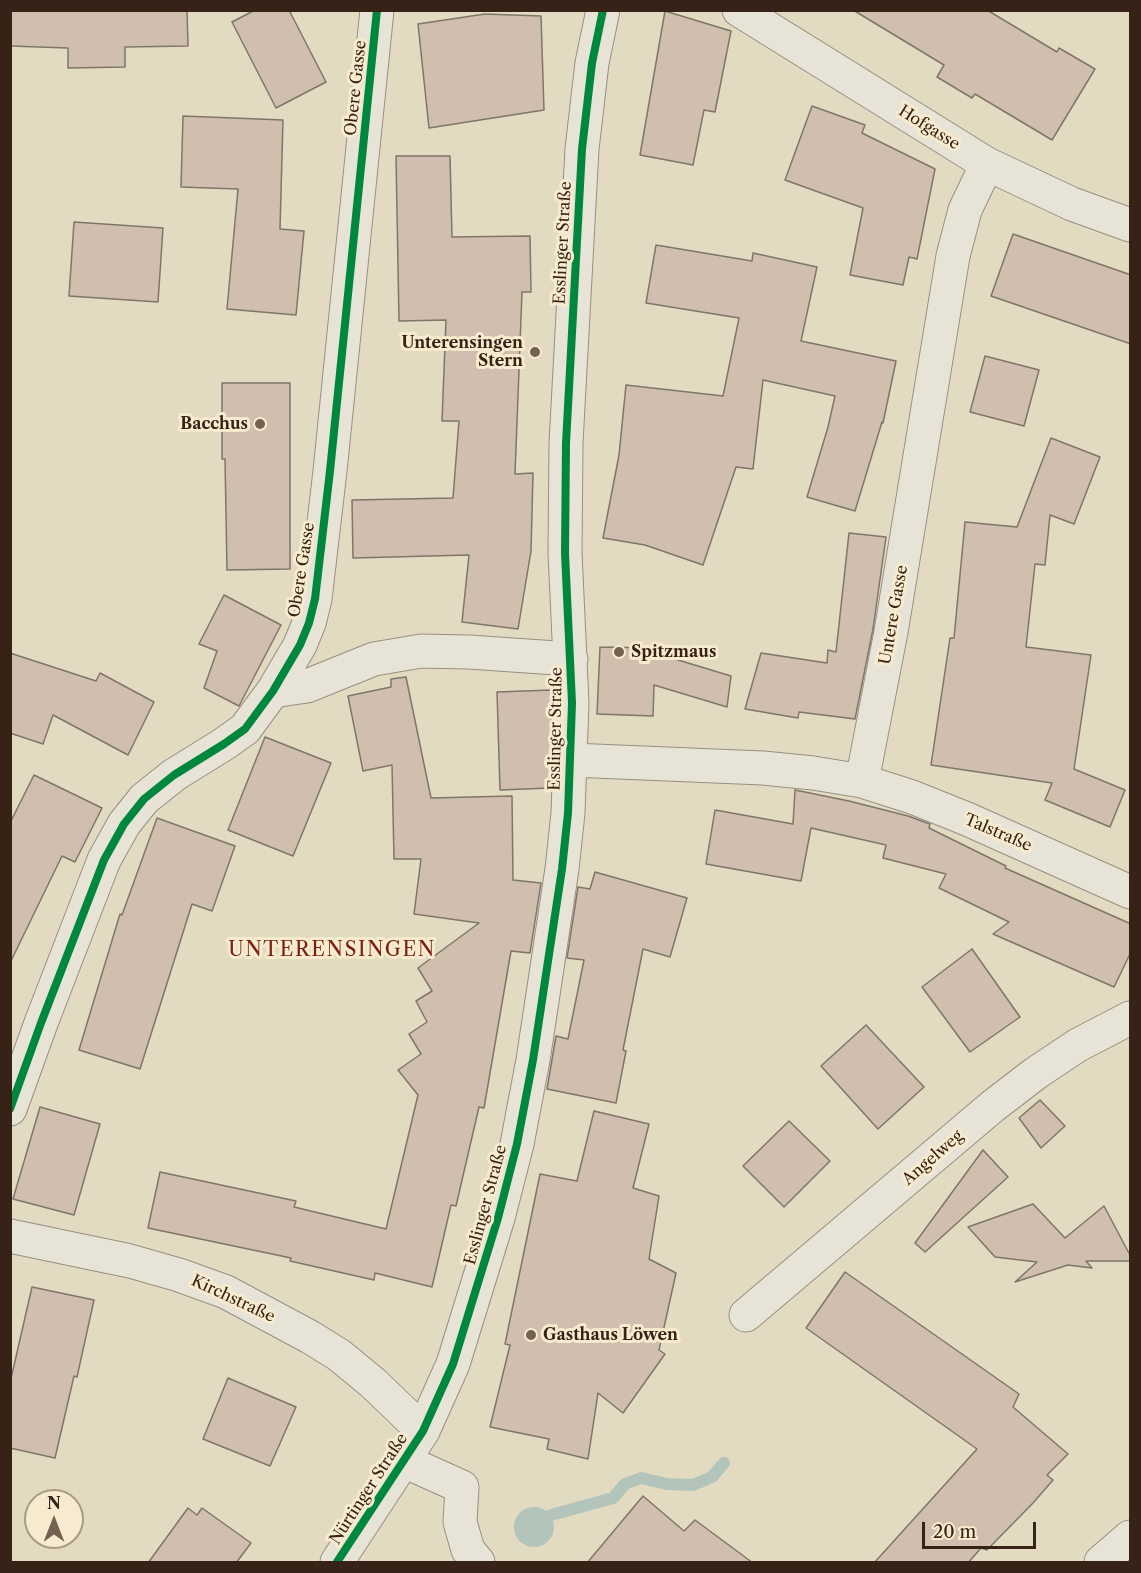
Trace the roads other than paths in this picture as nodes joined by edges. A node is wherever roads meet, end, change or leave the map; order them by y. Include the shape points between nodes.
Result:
1 (377, 10) edge
2 (603, 10) edge
3 (739, 10) edge
4 (987, 164) junction
5 (1131, 225) edge
6 (571, 659) junction
7 (273, 691) junction
8 (571, 760) junction
9 (862, 781) junction
10 (1131, 892) edge
11 (1131, 1018) edge
12 (10, 1109) edge
13 (10, 1236) edge
14 (746, 1315) dead end
15 (423, 1431) junction
16 (404, 1461) junction
17 (1131, 1537) edge
18 (337, 1563) edge
19 (478, 1563) edge
20 (1101, 1563) edge

1 - 7 street, Obere Gasse via 315,599 300,645
2 - 6 street, Esslinger Straße via 582,149 566,443 565,541
3 - 4 street, Hofgasse
4 - 5 street, Hofgasse via 1072,204
4 - 9 street, Untere Gasse via 965,210 953,256 891,632
6 - 7 street via 421,651 374,659 307,686
6 - 8 street, Esslinger Straße
7 - 12 street, Obere Gasse via 244,729 174,775 144,799 124,824 104,860
8 - 9 street via 763,768
8 - 15 street, Esslinger Straße via 562,869 517,1144 453,1364
9 - 10 street, Talstraße via 967,819
11 - 14 street, Angelweg via 1077,1046 993,1106
13 - 15 street, Kirchstraße via 130,1261 226,1292 339,1355
15 - 16 street, Nürtinger Straße
16 - 18 street, Nürtinger Straße
16 - 19 street via 462,1487 460,1522 468,1550
17 - 20 street

